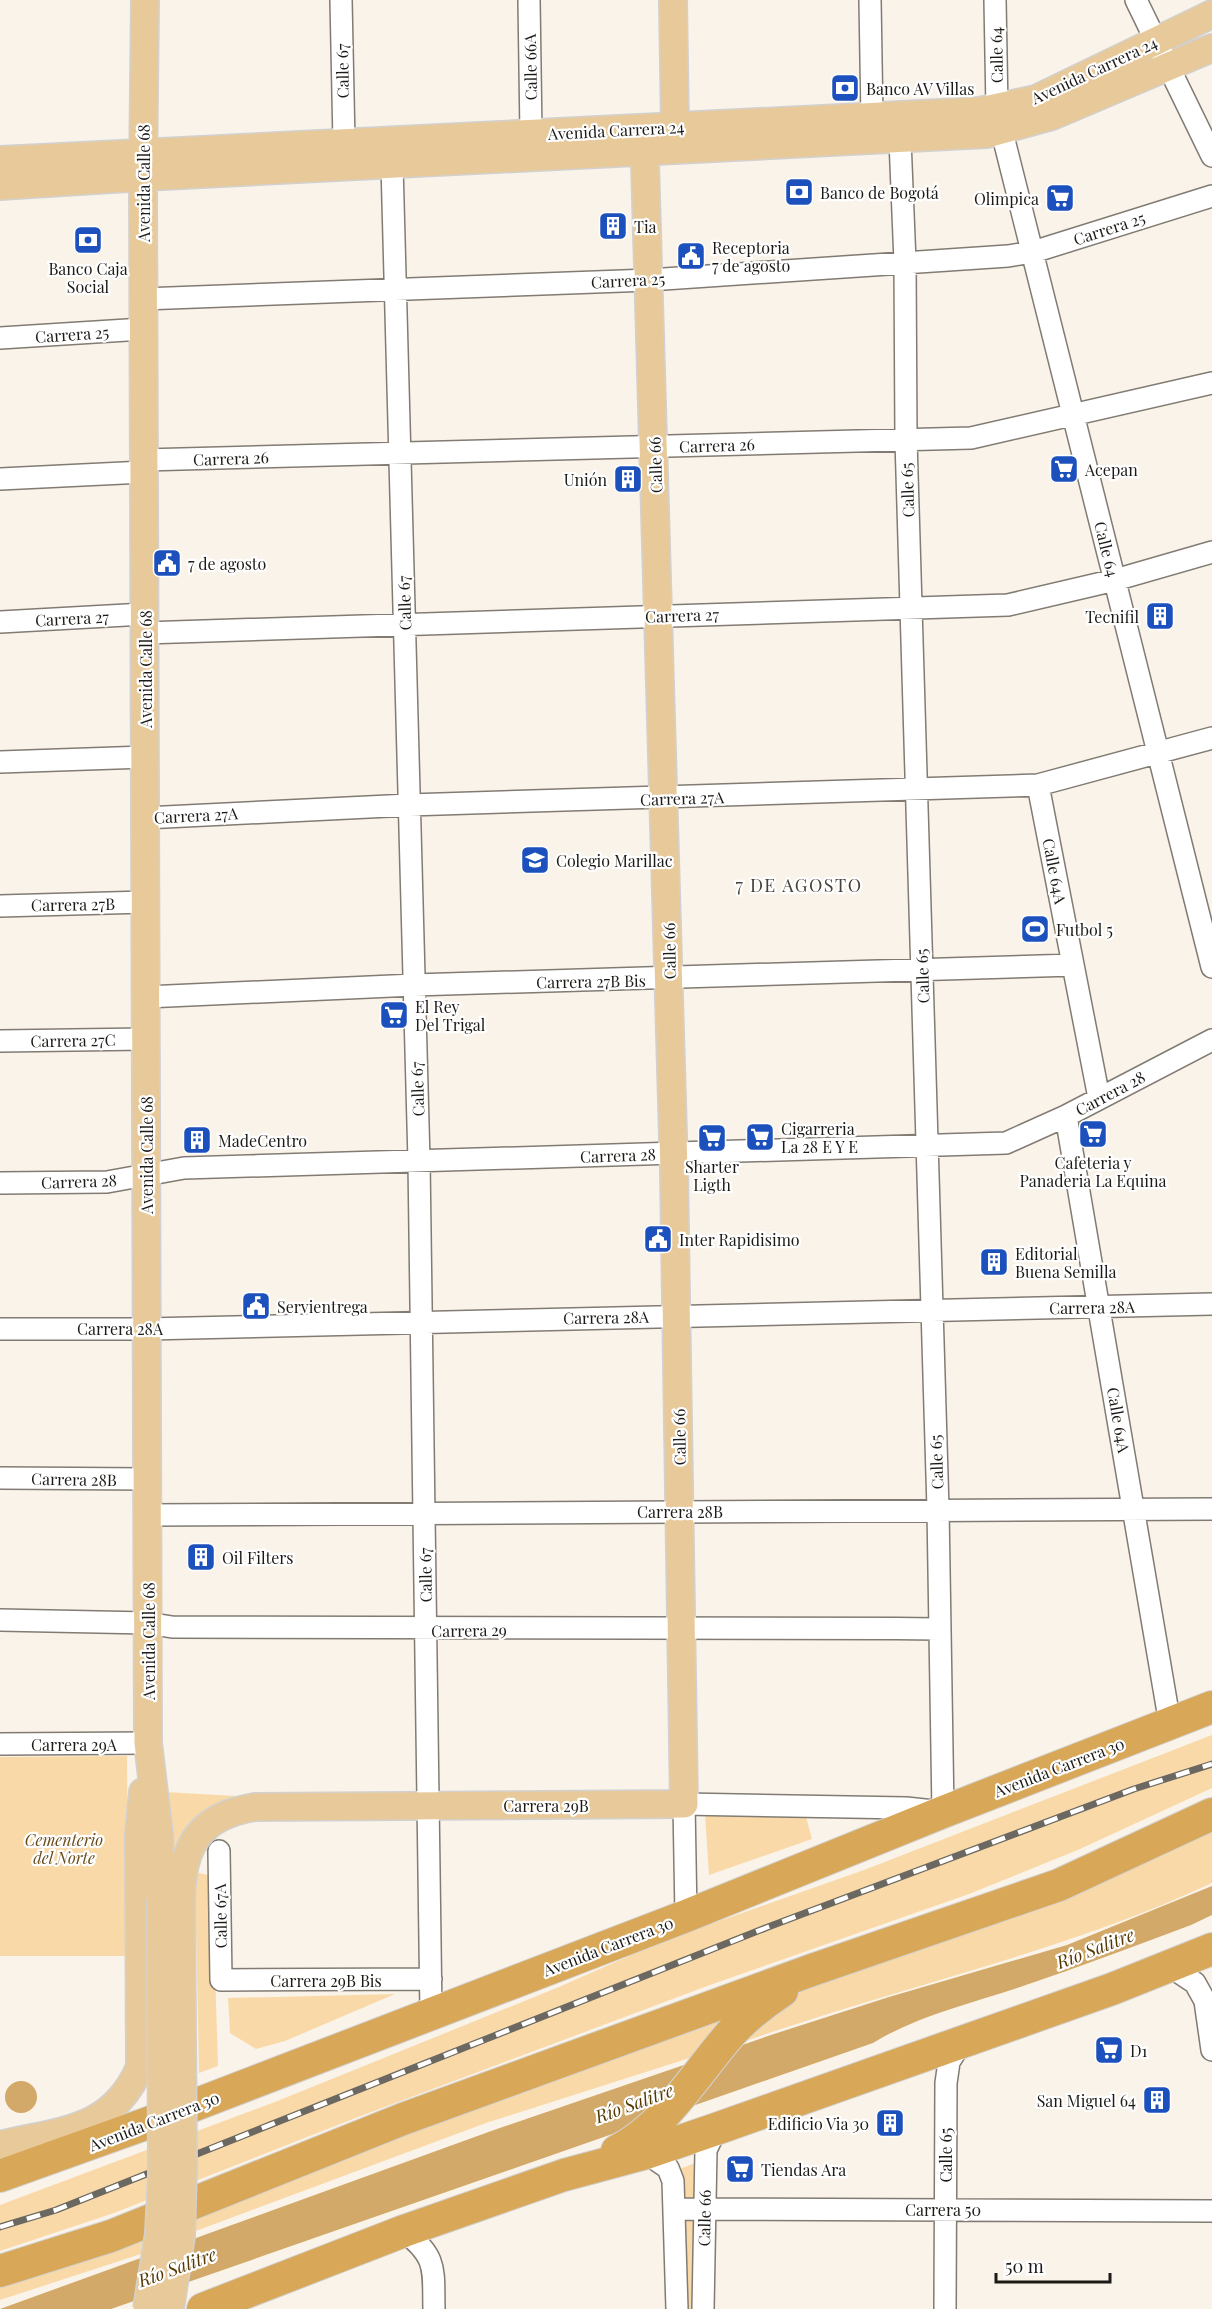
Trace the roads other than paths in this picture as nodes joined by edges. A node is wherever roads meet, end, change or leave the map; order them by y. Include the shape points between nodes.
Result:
1 (145, 0) edge
2 (341, 0) edge
3 (529, 0) edge
4 (673, 0) edge
5 (870, 0) edge
6 (995, 0) edge
7 (1136, 0) edge
8 (1212, 14) edge
9 (1157, 41) junction
10 (1212, 48) edge
11 (1168, 66) junction
12 (872, 119) junction
13 (1000, 121) junction
14 (675, 127) junction
15 (531, 134) junction
16 (644, 140) junction
17 (900, 140) junction
18 (344, 142) junction
19 (1212, 156) edge
20 (0, 160) edge
21 (142, 164) junction
22 (392, 165) junction
23 (0, 186) edge
24 (1212, 196) edge
25 (1033, 252) junction
26 (905, 262) junction
27 (649, 280) junction
28 (395, 289) junction
29 (143, 300) junction
30 (143, 329) junction
31 (0, 338) edge
32 (1212, 383) edge
33 (1073, 414) junction
34 (906, 440) junction
35 (654, 447) junction
36 (399, 453) junction
37 (144, 466) junction
38 (0, 479) edge
39 (1212, 552) edge
40 (1115, 580) junction
41 (911, 608) junction
42 (660, 616) junction
43 (0, 622) edge
44 (144, 624) junction
45 (404, 624) junction
46 (1212, 738) edge
47 (1158, 752) junction
48 (145, 757) junction
49 (0, 762) edge
50 (1038, 785) junction
51 (916, 789) junction
52 (665, 798) junction
53 (410, 805) junction
54 (145, 818) junction
55 (145, 902) junction
56 (0, 906) edge
57 (1073, 965) junction
58 (1212, 967) edge
59 (921, 971) junction
60 (670, 979) junction
61 (414, 985) junction
62 (146, 997) junction
63 (146, 1039) junction
64 (1212, 1040) edge
65 (0, 1041) edge
66 (1100, 1098) junction
67 (1066, 1116) junction
68 (927, 1147) junction
69 (674, 1153) junction
70 (419, 1161) junction
71 (146, 1176) junction
72 (0, 1183) edge
73 (1212, 1304) edge
74 (1099, 1306) junction
75 (932, 1310) junction
76 (678, 1316) junction
77 (422, 1320) junction
78 (0, 1329) edge
79 (147, 1329) junction
80 (0, 1478) edge
81 (148, 1479) junction
82 (1133, 1508) junction
83 (938, 1509) junction
84 (1212, 1509) edge
85 (680, 1510) junction
86 (424, 1513) junction
87 (148, 1515) junction
88 (0, 1620) edge
89 (147, 1623) junction
90 (682, 1626) junction
91 (938, 1629) junction
92 (425, 1630) junction
93 (1212, 1707) edge
94 (1170, 1724) junction
95 (148, 1743) junction
96 (0, 1744) edge
97 (684, 1804) junction
98 (428, 1806) junction
99 (943, 1812) junction
100 (1212, 1814) edge
101 (219, 1851) dead end
102 (174, 1890) junction
103 (686, 1916) junction
104 (1212, 1949) edge
105 (1171, 1967) junction
106 (812, 1970) junction
107 (221, 1980) joint
108 (431, 1980) junction
109 (431, 2013) junction
110 (962, 2041) junction
111 (1212, 2050) edge
112 (716, 2129) junction
113 (651, 2138) junction
114 (0, 2145) edge
115 (0, 2151) edge
116 (57, 2158) junction
117 (0, 2176) edge
118 (674, 2209) junction
119 (945, 2209) junction
120 (704, 2210) junction
121 (1212, 2211) edge
122 (404, 2231) junction
123 (0, 2271) edge
124 (147, 2309) edge
125 (170, 2309) edge
126 (204, 2309) edge
127 (434, 2309) edge
128 (677, 2309) edge
129 (704, 2309) edge
130 (945, 2309) edge

1 - 21 main road, Avenida Calle 68
2 - 18 street, Calle 67
3 - 15 street, Calle 66A
4 - 14 main road
5 - 12 street
6 - 13 street, Calle 64
7 - 9 street
8 - 9 main road, Avenida Carrera 24
9 - 11 street
9 - 13 main road, Avenida Carrera 24
10 - 11 main road, Avenida Carrera 24
11 - 13 main road, Avenida Carrera 24 via 1052,116
11 - 19 street
12 - 13 main road, Avenida Carrera 24
12 - 14 main road, Avenida Carrera 24
13 - 17 main road, Avenida Carrera 24
13 - 25 street, Calle 64
14 - 16 main road
15 - 16 main road, Avenida Carrera 24
15 - 18 main road, Avenida Carrera 24
16 - 17 main road, Avenida Carrera 24
16 - 22 main road, Avenida Carrera 24
16 - 27 main road, Calle 66
17 - 26 street, Calle 65
18 - 21 main road, Avenida Carrera 24
20 - 21 main road, Avenida Carrera 24
21 - 22 main road, Avenida Carrera 24
21 - 23 main road, Avenida Carrera 24
21 - 29 main road, Avenida Calle 68
22 - 28 street, Calle 67
24 - 25 street, Carrera 25
25 - 26 street, Carrera 25
25 - 33 street, Calle 64
26 - 27 street, Carrera 25
26 - 34 street, Calle 65
27 - 28 street, Carrera 25
27 - 35 main road, Calle 66
28 - 29 street, Carrera 25
28 - 36 street, Calle 67
29 - 30 main road, Avenida Calle 68
30 - 31 street, Carrera 25
30 - 37 main road, Avenida Calle 68
32 - 33 street, Carrera 26
33 - 34 street, Carrera 26 via 971,438
33 - 40 street, Calle 64
34 - 35 street, Carrera 26
34 - 41 street, Calle 65
35 - 36 street, Carrera 26
35 - 42 main road, Calle 66
36 - 37 street, Carrera 26
36 - 45 street, Calle 67
37 - 38 street, Carrera 26
37 - 44 main road, Avenida Calle 68
39 - 40 street, Carrera 27
40 - 41 street, Carrera 27 via 1008,605
40 - 47 street, Calle 64
41 - 42 street, Carrera 27
41 - 51 street, Calle 65
42 - 45 street, Carrera 27
42 - 52 main road, Calle 66
43 - 44 street, Carrera 27
44 - 45 street, Carrera 27
44 - 48 main road, Avenida Calle 68
45 - 53 street, Calle 67
46 - 47 street, Carrera 27A
47 - 50 street, Carrera 27A
47 - 58 street, Calle 64
48 - 49 street
48 - 54 main road, Avenida Calle 68
50 - 51 street, Carrera 27A
50 - 57 street, Calle 64A
51 - 52 street, Carrera 27A
51 - 59 street, Calle 65
52 - 53 street, Carrera 27A
52 - 60 main road, Calle 66
53 - 54 street, Carrera 27A
53 - 61 street, Calle 67
54 - 55 main road, Avenida Calle 68
55 - 56 street, Carrera 27B
55 - 62 main road, Avenida Calle 68
57 - 59 street, Carrera 27B Bis
57 - 66 street, Calle 64A
59 - 60 street, Carrera 27B Bis
59 - 68 street, Calle 65
60 - 61 street, Carrera 27B Bis
60 - 69 main road, Calle 66
61 - 62 street, Carrera 27B Bis
61 - 70 street, Calle 67
62 - 63 main road, Avenida Calle 68
63 - 65 street, Carrera 27C
63 - 71 main road, Avenida Calle 68
64 - 66 street, Carrera 28
66 - 67 street, Carrera 28
67 - 68 street, Carrera 28 via 1006,1143
67 - 74 street, Calle 64A
68 - 69 street, Carrera 28
68 - 75 street, Calle 65
69 - 70 street, Carrera 28
69 - 76 main road, Calle 66
70 - 71 street, Carrera 28 via 184,1168
70 - 77 street, Calle 67
71 - 72 street, Carrera 28 via 107,1182
71 - 79 main road, Avenida Calle 68
73 - 74 street, Carrera 28A
74 - 75 street, Carrera 28A
74 - 82 street, Calle 64A
75 - 76 street, Carrera 28A
75 - 83 street, Calle 65
76 - 77 street, Carrera 28A
76 - 85 main road, Calle 66
77 - 79 street, Carrera 28A
77 - 86 street, Calle 67
78 - 79 street, Carrera 28A
79 - 81 main road, Avenida Calle 68
80 - 81 street, Carrera 28B
81 - 87 main road, Avenida Calle 68
82 - 83 street, Carrera 28B
82 - 84 street, Carrera 28B
82 - 94 street, Calle 64A
83 - 85 street, Carrera 28B
83 - 91 street, Calle 65
85 - 86 street, Carrera 28B
85 - 90 main road, Calle 66
86 - 87 street, Carrera 28B
86 - 92 street, Calle 67
87 - 89 main road, Avenida Calle 68
88 - 89 street, Carrera 29
89 - 92 street, Carrera 29 via 172,1628
89 - 95 main road, Avenida Calle 68
90 - 91 street, Carrera 29
90 - 92 street, Carrera 29
90 - 97 main road, Calle 66
91 - 99 street, Calle 65
92 - 98 street, Calle 67
93 - 94 highway, Avenida Carrera 30
94 - 99 highway, Avenida Carrera 30
95 - 96 street, Carrera 29A
95 - 102 main road, Avenida Calle 68 via 159,1835
95 - 114 main road via 139,1835 140,2067 117,2103 94,2121
97 - 98 main road, Carrera 29B
97 - 99 street, Carrera 29B
97 - 103 street, Calle 66
98 - 102 main road, Carrera 29B via 234,1810 215,1820 193,1841
98 - 108 street, Calle 67
99 - 103 highway, Avenida Carrera 30
100 - 106 highway via 1059,1885
101 - 107 street, Calle 67A
102 - 124 main road, Avenida Calle 68, bridge via 159,2235
102 - 125 main road, Avenida Calle 68, bridge via 183,2178 180,2245
103 - 109 highway, Avenida Carrera 30
104 - 105 highway
105 - 110 highway
105 - 111 street via 1195,1983 1205,2001
106 - 113 highway via 746,2018
106 - 123 highway via 403,2119 111,2236
107 - 108 street, Carrera 29B Bis
108 - 109 street, Calle 67
109 - 116 highway, Avenida Carrera 30
110 - 112 highway
110 - 119 street, Calle 65 via 946,2072
112 - 113 highway
112 - 120 street, Calle 66 via 706,2150
113 - 118 street, Calle 66 via 661,2162 671,2173
113 - 122 highway via 564,2175
115 - 116 street
116 - 117 highway, Avenida Carrera 30
118 - 120 street, Carrera 50
118 - 128 street, Calle 66
119 - 120 street, Carrera 50
119 - 121 street, Carrera 50
119 - 130 street, Calle 65
120 - 129 street, Calle 66
122 - 126 highway
122 - 127 street via 431,2259

